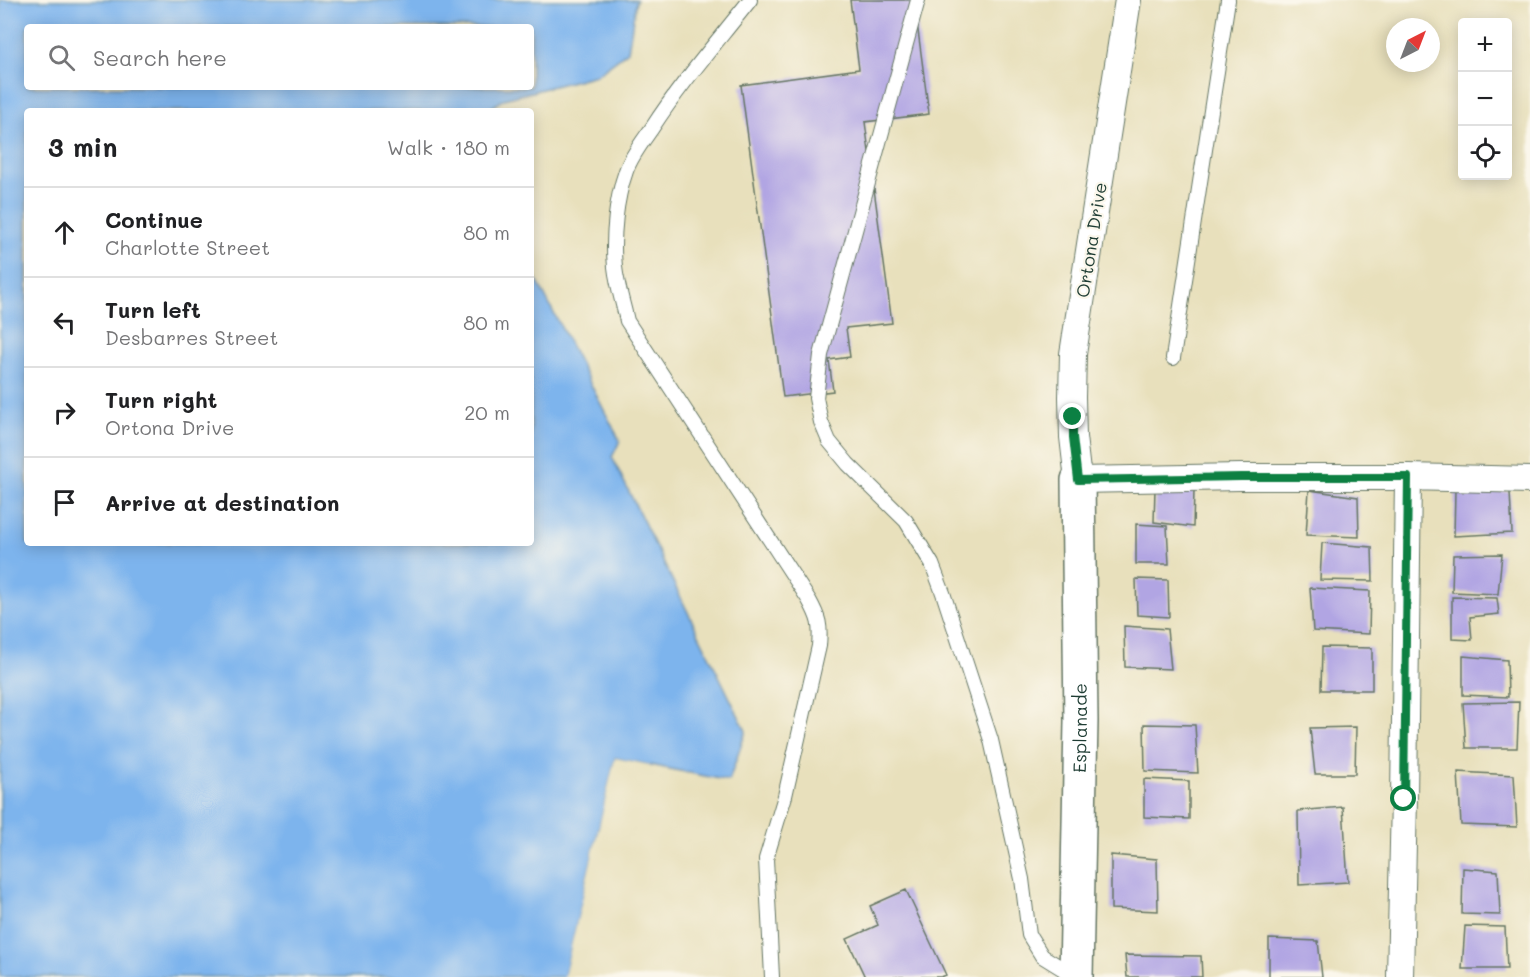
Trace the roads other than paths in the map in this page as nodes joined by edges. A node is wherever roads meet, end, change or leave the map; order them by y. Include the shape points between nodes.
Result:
1 (750, 0) edge
2 (918, 0) edge
3 (1128, 0) edge
4 (1228, 0) edge
5 (1173, 358) dead end
6 (1408, 477) junction
7 (1078, 480) junction
8 (1530, 480) edge
9 (1076, 973) edge
10 (772, 977) edge
11 (1400, 977) edge

1 - 10 lane via 662,112 626,170 617,207 615,266 627,321 817,614 819,646 786,796 766,859
2 - 9 lane via 821,355 816,398 829,441 906,521 932,564 992,741 1022,879 1029,935 1042,956
3 - 7 street, Ortona Drive via 1073,354 1073,437
4 - 5 lane
6 - 7 street
6 - 8 street
6 - 11 street
7 - 9 street, Esplanade via 1081,721

